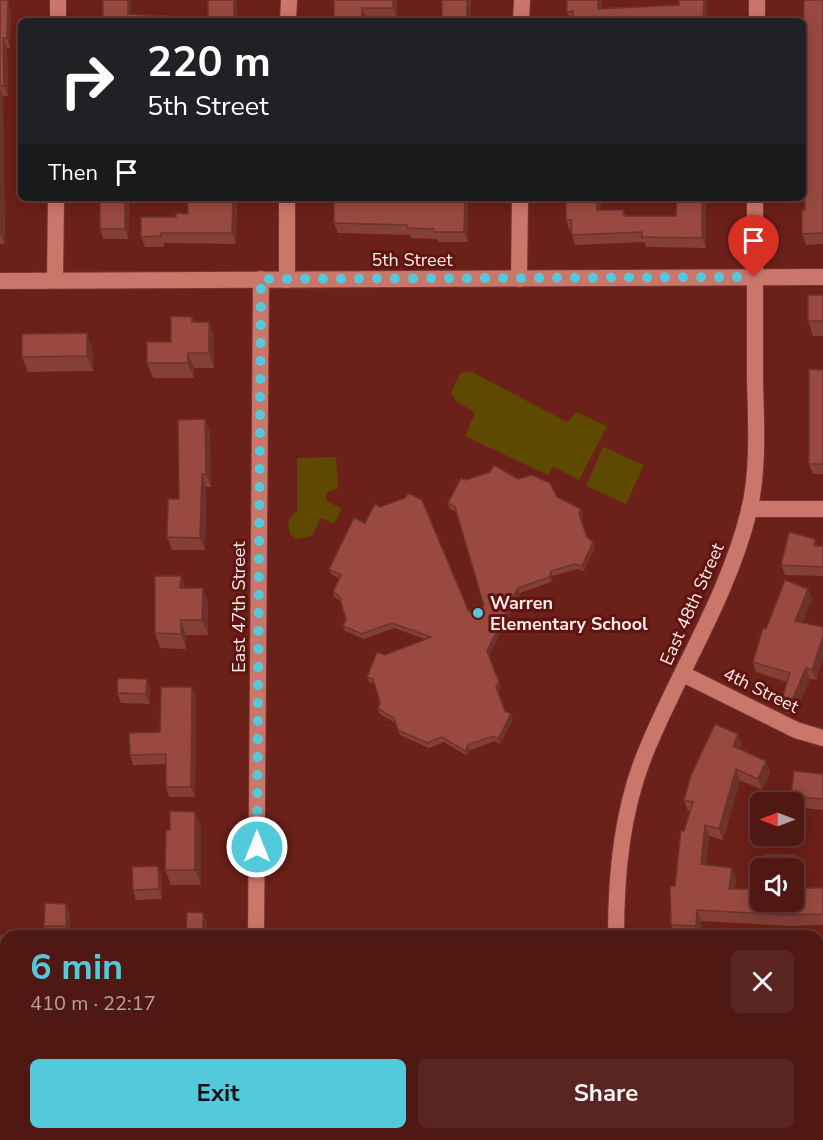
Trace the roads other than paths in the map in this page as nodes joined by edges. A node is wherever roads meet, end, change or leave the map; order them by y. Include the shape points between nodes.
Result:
1 (58, 0) edge
2 (289, 0) edge
3 (522, 0) edge
4 (757, 0) edge
5 (58, 18) edge
6 (288, 18) edge
7 (521, 18) edge
8 (757, 18) edge
9 (56, 201) edge
10 (287, 201) edge
11 (520, 201) edge
12 (755, 201) edge
13 (754, 277) junction
14 (823, 277) edge
15 (261, 279) junction
16 (287, 279) junction
17 (519, 279) junction
18 (55, 280) junction
19 (0, 281) edge
20 (749, 509) junction
21 (823, 509) edge
22 (682, 674) junction
23 (823, 738) edge
24 (256, 930) edge
25 (616, 930) edge

1 - 5 street
2 - 6 street
3 - 7 street
4 - 8 street
9 - 18 street
10 - 16 street
11 - 17 street
12 - 13 street, East 48th Street
13 - 14 street, 5th Street
13 - 17 street, 5th Street
13 - 20 street, East 48th Street via 756,432
15 - 16 street, 5th Street
15 - 18 street, 5th Street
15 - 24 street, East 47th Street
16 - 17 street, 5th Street
18 - 19 street, 5th Street
20 - 21 street
20 - 22 street, East 48th Street via 727,579
22 - 23 street, 4th Street via 796,730
22 - 25 street, East 48th Street via 636,778 621,844

